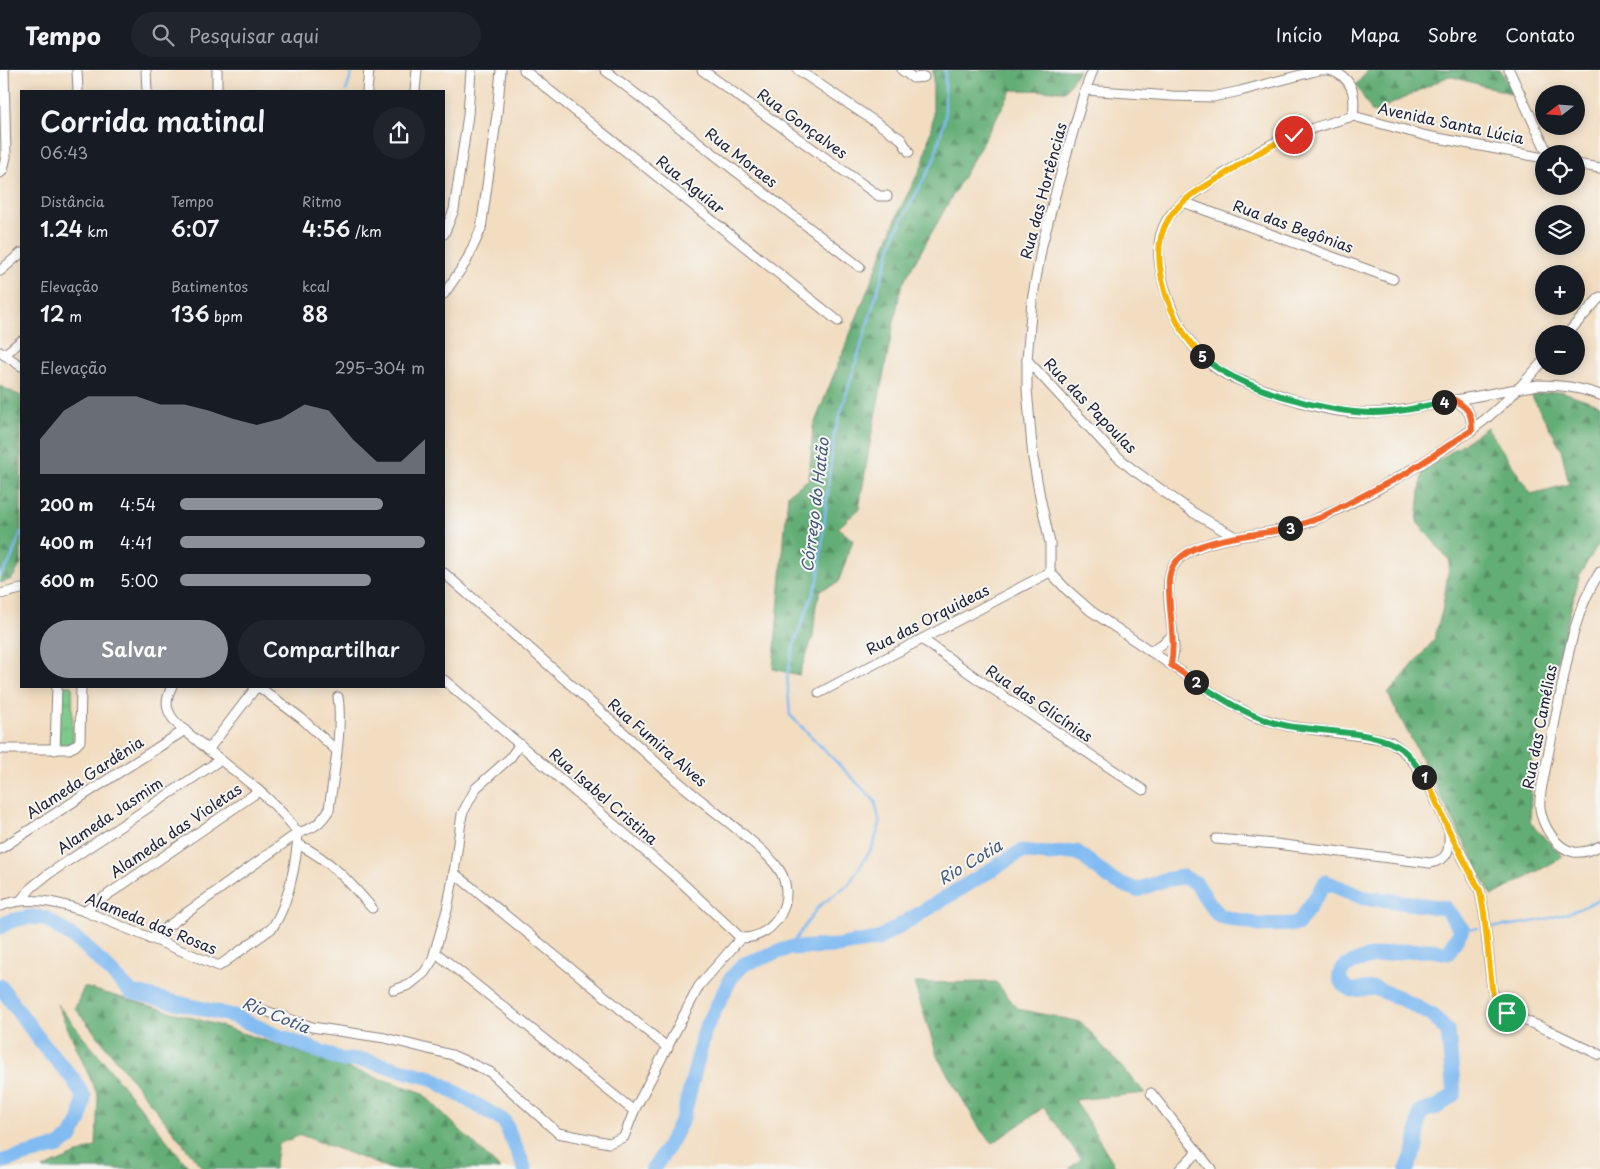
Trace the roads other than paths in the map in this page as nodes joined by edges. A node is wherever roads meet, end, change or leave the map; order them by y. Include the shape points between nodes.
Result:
1 (4, 70) edge
2 (77, 70) edge
3 (146, 70) edge
4 (217, 70) edge
5 (370, 70) edge
6 (417, 70) edge
7 (471, 70) edge
8 (501, 70) edge
9 (524, 70) edge
10 (605, 70) edge
11 (702, 70) edge
12 (798, 70) edge
13 (902, 70) edge
14 (1093, 70) edge
15 (1330, 70) edge
16 (1509, 70) edge
17 (924, 77) dead end
18 (78, 90) edge
19 (147, 90) edge
20 (217, 90) edge
21 (367, 90) edge
22 (415, 90) edge
23 (1085, 90) junction
24 (1353, 116) junction
25 (1544, 145) edge
26 (910, 152) dead end
27 (1535, 156) edge
28 (1585, 166) edge
29 (1600, 168) edge
30 (0, 174) edge
31 (887, 196) dead end
32 (1183, 202) junction
33 (445, 232) edge
34 (20, 254) edge
35 (860, 267) dead end
36 (1, 270) edge
37 (1393, 279) dead end
38 (445, 293) edge
39 (1600, 296) edge
40 (838, 321) dead end
41 (1575, 325) edge
42 (20, 342) edge
43 (2, 354) edge
44 (1026, 360) junction
45 (20, 365) edge
46 (1535, 370) edge
47 (1519, 389) junction
48 (1600, 395) edge
49 (1455, 400) junction
50 (1472, 430) junction
51 (1235, 536) junction
52 (1050, 572) junction
53 (1600, 572) edge
54 (445, 574) edge
55 (20, 588) edge
56 (0, 594) edge
57 (1172, 636) junction
58 (922, 639) junction
59 (1150, 651) junction
60 (1171, 665) junction
61 (445, 681) edge
62 (57, 688) edge
63 (81, 688) edge
64 (171, 688) edge
65 (258, 688) edge
66 (261, 688) edge
67 (819, 693) dead end
68 (338, 696) dead end
69 (185, 730) junction
70 (520, 744) junction
71 (0, 748) edge
72 (55, 750) junction
73 (208, 750) junction
74 (336, 750) junction
75 (220, 760) junction
76 (1143, 790) dead end
77 (260, 791) junction
78 (1449, 831) junction
79 (298, 833) junction
80 (1216, 839) dead end
81 (298, 844) junction
82 (1600, 846) edge
83 (0, 849) edge
84 (454, 873) junction
85 (21, 900) junction
86 (0, 906) edge
87 (372, 908) dead end
88 (84, 911) junction
89 (741, 938) junction
90 (150, 939) junction
91 (435, 952) junction
92 (394, 990) dead end
93 (257, 1008) dead end
94 (668, 1048) junction
95 (1600, 1055) edge
96 (1151, 1093) dead end
97 (634, 1111) junction
98 (1196, 1152) junction
99 (1180, 1169) edge
100 (1211, 1169) edge

1 - 30 street via 6,157
2 - 18 street
3 - 19 street
4 - 20 street
5 - 21 street
6 - 22 street
7 - 33 street via 454,210
8 - 38 street via 481,229 466,262
9 - 40 street, Rua Aguiar
10 - 35 street, Rua Moraes
11 - 31 street, Rua Gonçalves via 879,196
12 - 26 street via 901,139
13 - 17 street via 913,78
14 - 23 street, Rua das Hortências
15 - 23 street via 1213,97
15 - 24 street via 1347,80 1352,89 1355,102
16 - 25 street
23 - 44 street, Rua das Hortências via 1042,245
24 - 27 street, Avenida Santa Lúcia via 1427,136
24 - 32 street via 1273,144
28 - 29 street
32 - 37 street, Rua das Begônias
32 - 49 street via 1168,219 1161,234 1160,270 1173,312 1185,336 1203,358 1224,373 1252,385 1332,410 1391,412
34 - 36 street
39 - 41 street
42 - 43 street
43 - 45 street
44 - 51 street, Rua das Papoulas via 1110,451 1194,513
44 - 52 street, Rua das Hortências via 1033,458 1050,543
46 - 47 street
47 - 48 street via 1558,385
47 - 49 street
47 - 50 street
49 - 50 street via 1469,411
50 - 51 street via 1405,474 1322,517 1276,532
51 - 57 street via 1190,550 1172,568 1169,580
52 - 58 street, Rua das Orquideas
52 - 59 street via 1090,611
53 - 82 street, Rua das Camélias via 1589,589 1570,644 1540,807 1545,826 1554,840 1572,852 1588,852
54 - 89 street, Rua Fumira Alves via 778,868 786,883 786,902 779,919 755,937
55 - 56 street
57 - 59 street
57 - 60 street
58 - 67 street, Rua das Orquideas
58 - 76 street, Rua das Glicínias
59 - 60 street
60 - 78 street via 1255,717 1288,726 1391,742 1416,764
61 - 70 street, Rua Isabel Cristina
62 - 72 street
63 - 72 street via 80,741 72,748
64 - 69 street via 167,706 172,717
65 - 73 street
66 - 74 street
68 - 74 street
69 - 73 street
69 - 83 street, Alameda Gardênia
70 - 84 street via 510,758 476,788 467,802 462,814
70 - 89 street, Rua Isabel Cristina via 679,880
71 - 72 street
73 - 75 street
74 - 79 street via 329,810 314,827
75 - 77 street
75 - 85 street, Alameda Jasmim via 47,875
77 - 79 street
77 - 88 street, Alameda das Violetas
78 - 80 street via 1450,848 1445,857 1430,864
78 - 95 street via 1482,902 1496,1003 1507,1013
79 - 81 street, Alameda das Rosas
79 - 90 street
81 - 87 street via 332,866
81 - 90 street, Alameda das Rosas via 278,920 272,928 219,966
84 - 91 street
84 - 94 street
85 - 86 street, Alameda das Rosas
85 - 88 street, Alameda das Rosas via 62,904
88 - 90 street, Alameda das Rosas
89 - 94 street via 699,986
91 - 92 street via 424,973 409,985
91 - 97 street
93 - 97 street via 312,1028 385,1038 452,1055 490,1072 558,1133 609,1143 624,1136
94 - 97 street
96 - 98 street
98 - 99 street
98 - 100 street

